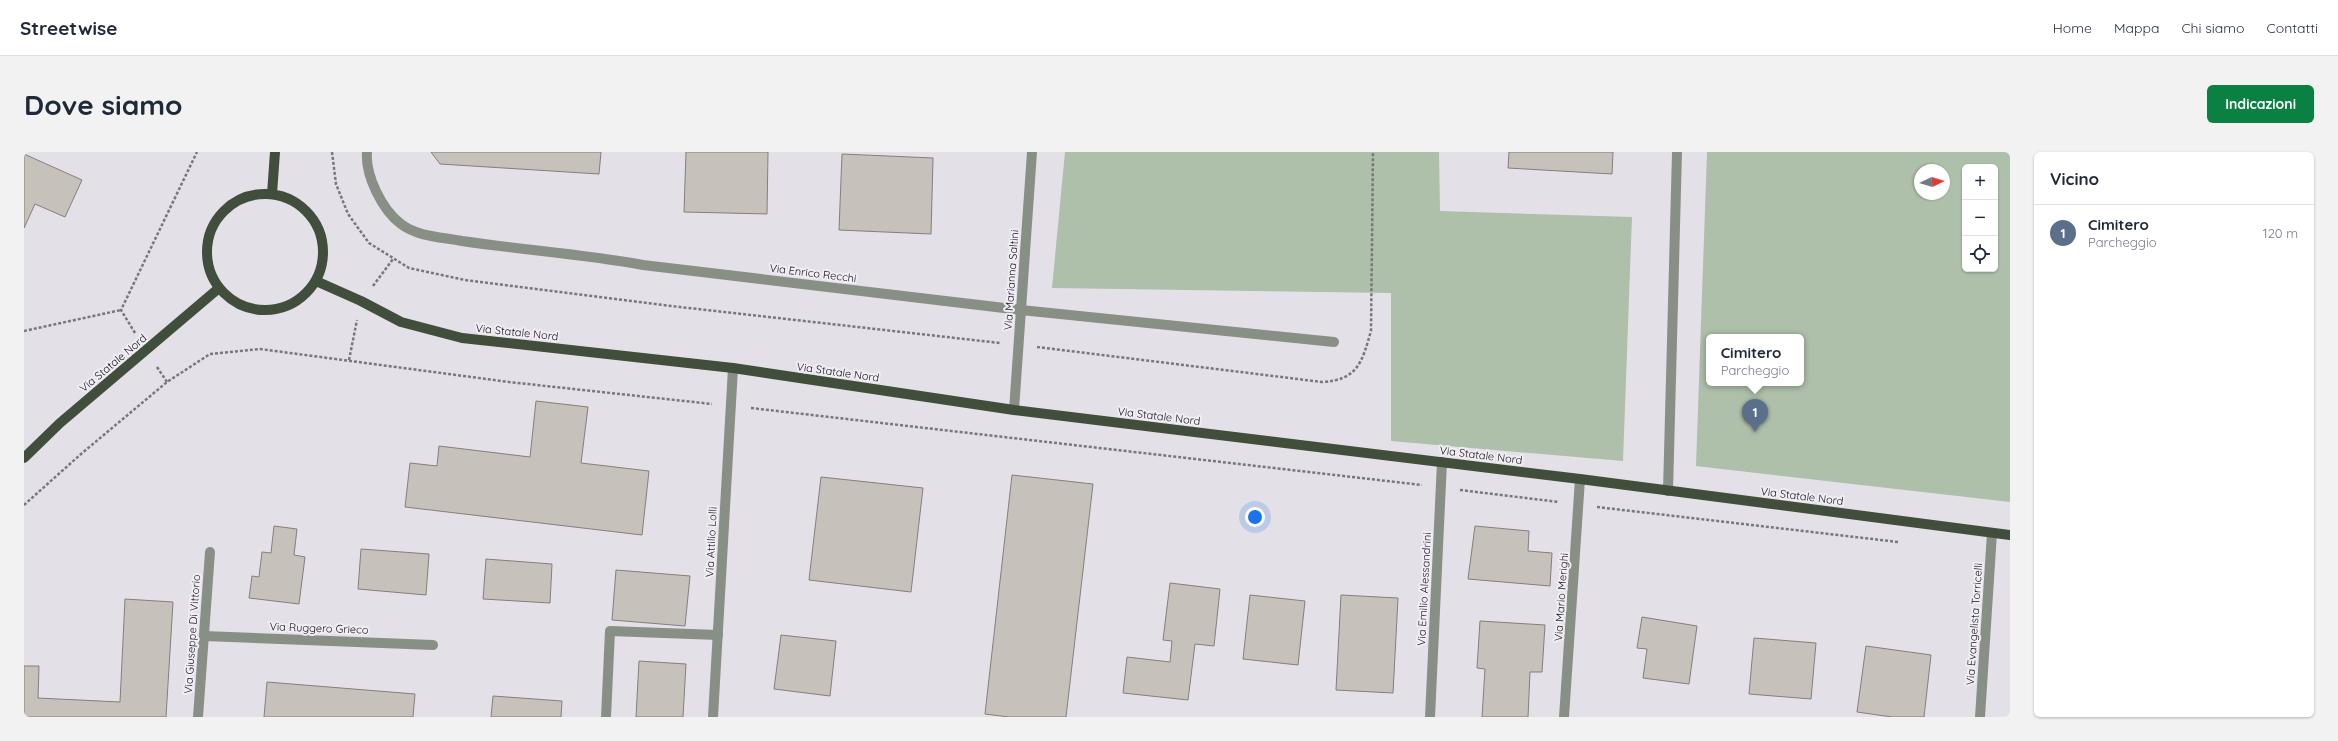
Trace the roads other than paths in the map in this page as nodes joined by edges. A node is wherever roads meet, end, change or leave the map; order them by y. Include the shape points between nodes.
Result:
1 (275, 152) edge
2 (367, 152) edge
3 (1032, 152) edge
4 (1677, 152) edge
5 (272, 194) junction
6 (316, 281) junction
7 (219, 288) junction
8 (1021, 310) junction
9 (1334, 342) dead end
10 (733, 368) junction
11 (1014, 410) junction
12 (24, 458) edge
13 (1442, 462) junction
14 (1580, 479) junction
15 (1668, 491) junction
16 (1992, 533) junction
17 (2010, 535) edge
18 (210, 552) dead end
19 (718, 635) junction
20 (204, 636) junction
21 (433, 645) dead end
22 (198, 717) edge
23 (606, 717) edge
24 (713, 717) edge
25 (1430, 717) edge
26 (1564, 717) edge
27 (1980, 717) edge

1 - 5 main road
2 - 8 street, Via Enrico Recchi via 366,162 382,204 401,224 423,234 500,247
3 - 8 street, Via Marianna Saltini
4 - 15 street
5 - 6 main road via 290,199 306,210 317,226 323,244 322,263
5 - 7 main road via 252,195 234,202 220,215 210,232 206,251 208,264
6 - 7 main road via 306,294 293,304 277,310 261,311 245,307 230,300
6 - 10 main road, Via Statale Nord via 361,300 401,322 462,338
7 - 12 main road, Via Statale Nord via 147,352 60,423
8 - 9 street, Via Enrico Recchi
8 - 11 street, Via Marianna Saltini
10 - 11 main road, Via Statale Nord
10 - 19 street, Via Attilio Lolli
11 - 13 main road, Via Statale Nord
13 - 14 main road, Via Statale Nord
13 - 25 street, Via Emilio Alessandrini
14 - 15 main road, Via Statale Nord
14 - 26 street, Via Mario Merighi
15 - 16 main road, Via Statale Nord
16 - 17 main road, Via Statale Nord
16 - 27 street, Via Evangelista Torricelli
18 - 20 street, Via Giuseppe Di Vittorio
19 - 23 street via 610,632
19 - 24 street, Via Attilio Lolli
20 - 21 street, Via Ruggero Grieco
20 - 22 street, Via Giuseppe Di Vittorio

